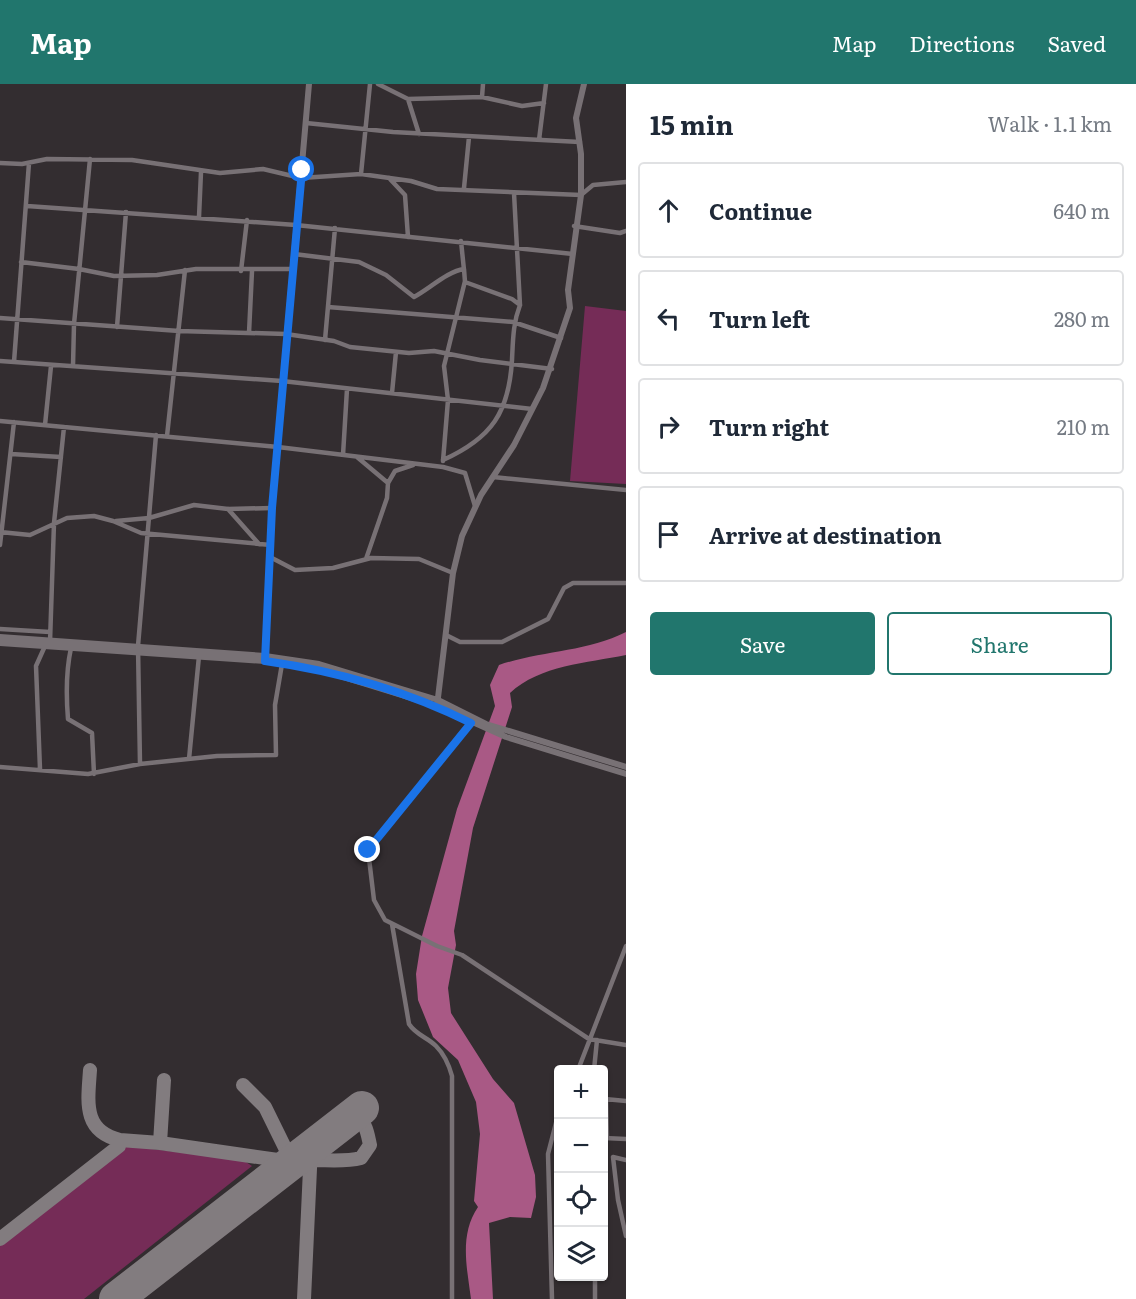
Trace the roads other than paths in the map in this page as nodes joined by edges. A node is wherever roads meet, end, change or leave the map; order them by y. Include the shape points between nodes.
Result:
1 (309, 84) edge
2 (370, 84) edge
3 (378, 84) edge
4 (483, 84) edge
5 (546, 84) edge
6 (584, 84) edge
7 (482, 97) junction
8 (408, 99) junction
9 (544, 103) junction
10 (306, 123) junction
11 (367, 129) junction
12 (418, 134) junction
13 (469, 137) junction
14 (539, 140) junction
15 (580, 142) junction
16 (90, 159) junction
17 (0, 163) edge
18 (29, 163) junction
19 (201, 172) junction
20 (361, 174) junction
21 (301, 178) junction
22 (389, 178) junction
23 (626, 182) edge
24 (464, 188) junction
25 (514, 193) junction
26 (580, 195) junction
27 (27, 207) junction
28 (83, 211) junction
29 (126, 212) junction
30 (199, 217) junction
31 (247, 220) junction
32 (296, 225) junction
33 (574, 226) junction
34 (335, 228) junction
35 (626, 231) edge
36 (408, 237) junction
37 (461, 241) junction
38 (517, 248) junction
39 (294, 254) junction
40 (573, 254) junction
41 (333, 259) junction
42 (21, 262) junction
43 (79, 269) junction
44 (292, 269) junction
45 (185, 270) junction
46 (241, 271) junction
47 (252, 271) junction
48 (123, 276) junction
49 (465, 282) junction
50 (520, 305) junction
51 (328, 308) junction
52 (0, 318) edge
53 (17, 318) junction
54 (456, 318) junction
55 (513, 322) junction
56 (74, 324) junction
57 (117, 327) junction
58 (179, 331) junction
59 (249, 333) junction
60 (286, 334) junction
61 (561, 338) junction
62 (325, 340) junction
63 (396, 352) junction
64 (446, 352) junction
65 (0, 362) edge
66 (14, 362) junction
67 (512, 363) junction
68 (51, 366) junction
69 (73, 366) junction
70 (552, 369) junction
71 (174, 373) junction
72 (282, 381) junction
73 (347, 388) junction
74 (392, 393) junction
75 (448, 400) junction
76 (505, 406) junction
77 (532, 409) junction
78 (0, 421) edge
79 (14, 422) junction
80 (45, 425) junction
81 (64, 427) junction
82 (156, 435) junction
83 (167, 436) junction
84 (278, 447) junction
85 (11, 454) junction
86 (343, 455) junction
87 (357, 457) junction
88 (61, 458) junction
89 (443, 460) junction
90 (417, 464) junction
91 (443, 467) junction
92 (493, 477) junction
93 (388, 483) junction
94 (626, 490) edge
95 (475, 506) junction
96 (272, 508) junction
97 (228, 509) junction
98 (149, 518) junction
99 (113, 521) junction
100 (54, 523) junction
101 (1, 532) edge
102 (148, 534) junction
103 (259, 544) junction
104 (0, 545) edge
105 (271, 545) junction
106 (270, 557) junction
107 (366, 559) junction
108 (453, 573) junction
109 (626, 583) edge
110 (0, 629) edge
111 (18, 631) junction
112 (50, 632) junction
113 (446, 635) junction
114 (0, 637) edge
115 (18, 638) junction
116 (0, 643) edge
117 (48, 644) junction
118 (71, 648) junction
119 (138, 649) junction
120 (200, 656) junction
121 (265, 658) junction
122 (282, 664) junction
123 (438, 703) junction
124 (471, 723) junction
125 (485, 727) junction
126 (507, 734) junction
127 (189, 759) junction
128 (140, 764) junction
129 (0, 767) edge
130 (626, 767) edge
131 (40, 769) junction
132 (94, 774) junction
133 (626, 774) edge
134 (392, 924) junction
135 (626, 946) edge
136 (589, 1039) junction
137 (597, 1040) junction
138 (626, 1045) edge
139 (580, 1065) edge
140 (594, 1065) edge
141 (608, 1099) edge
142 (626, 1101) edge
143 (557, 1119) edge
144 (608, 1138) edge
145 (626, 1139) edge
146 (626, 1160) edge
147 (625, 1199) edge
148 (618, 1200) junction
149 (626, 1236) edge
150 (595, 1281) edge
151 (452, 1299) edge
152 (552, 1299) edge
153 (595, 1299) edge

1 - 10 street
2 - 11 street
3 - 8 street
4 - 7 street
5 - 9 street
6 - 15 street via 576,118
7 - 8 street
7 - 9 street via 522,106
8 - 12 street
9 - 14 street
10 - 11 street
10 - 21 street
11 - 12 street
11 - 20 street
12 - 13 street
13 - 14 street
13 - 24 street
14 - 15 street
15 - 26 street
16 - 18 street
16 - 19 street via 140,160
16 - 28 street
17 - 18 street
18 - 27 street
19 - 21 street via 263,169
19 - 30 street
20 - 21 street
20 - 22 street
21 - 32 street
22 - 24 street via 431,188
22 - 36 street via 405,195
23 - 26 street via 593,185
24 - 25 street
25 - 26 street
25 - 38 street
26 - 33 street
27 - 28 street
27 - 42 street
28 - 29 street
28 - 43 street
29 - 30 street
29 - 48 street
30 - 31 street
31 - 32 street
31 - 46 street
32 - 34 street
32 - 39 street
33 - 35 street
33 - 40 street
34 - 36 street
34 - 41 street
36 - 37 street
37 - 38 street
37 - 49 street
38 - 40 street
38 - 50 street
39 - 41 street
39 - 44 street
40 - 61 street via 570,308
41 - 49 street via 365,264 414,297 460,269 464,269
41 - 51 street
42 - 43 street
42 - 53 street
43 - 48 street
43 - 56 street
44 - 47 street
44 - 60 street
45 - 46 street
45 - 48 street
45 - 58 street
46 - 47 street
47 - 59 street
48 - 57 street
49 - 50 street
49 - 54 street
50 - 55 street
51 - 54 street
51 - 62 street
52 - 53 street
53 - 56 street
53 - 66 street
54 - 55 street
54 - 64 street
55 - 61 street
55 - 67 street
56 - 57 street
56 - 69 street
57 - 58 street
58 - 59 street
58 - 71 street
59 - 60 street
60 - 62 street
60 - 72 street
61 - 70 street
62 - 63 street
63 - 64 street
63 - 74 street
64 - 67 street
64 - 75 street
65 - 66 street
66 - 68 street
67 - 70 street
67 - 76 street
68 - 69 street
68 - 80 street
69 - 71 street
70 - 77 street
71 - 72 street
71 - 83 street
72 - 73 street
72 - 84 street
73 - 74 street
73 - 86 street
74 - 75 street
75 - 76 street
75 - 89 street
76 - 77 street
76 - 89 street via 474,442
77 - 92 street
78 - 79 street
79 - 80 street
79 - 85 street
80 - 81 street
81 - 82 street
81 - 88 street
82 - 83 street
82 - 98 street
83 - 84 street
84 - 86 street
84 - 96 street
85 - 88 street
85 - 101 street
86 - 87 street
87 - 90 street
87 - 93 street
88 - 100 street
89 - 91 street
90 - 91 street
90 - 93 street via 395,471
91 - 95 street via 465,473
92 - 94 street
92 - 95 street
93 - 107 street via 387,498
95 - 108 street
96 - 97 street
96 - 105 street
97 - 98 street via 194,505
97 - 103 street
98 - 99 street
98 - 102 street
99 - 100 street via 80,515
99 - 102 street
100 - 101 street via 30,535
100 - 112 street
101 - 104 street
102 - 103 street
102 - 119 street
103 - 105 street
105 - 106 street
106 - 107 street via 295,570 333,568
106 - 121 street
107 - 108 street via 419,559
108 - 113 street
109 - 113 street via 573,583 564,588 548,619 502,642 460,642
110 - 111 street
111 - 112 street
111 - 115 street
112 - 117 street
113 - 123 street
114 - 115 street
115 - 117 street
116 - 117 street
117 - 118 street
117 - 119 street
117 - 131 street via 36,666
118 - 119 street
118 - 132 street via 66,672 68,718 92,733
119 - 120 street
119 - 121 street
119 - 128 street
120 - 121 street
120 - 127 street
121 - 122 street
121 - 123 street via 329,667
122 - 123 street via 317,669
122 - 127 street via 275,705 276,755
123 - 124 street
123 - 125 street
124 - 125 street
124 - 134 street via 368,850 374,900 378,911
125 - 126 street
126 - 130 street
126 - 133 street
127 - 128 street
128 - 132 street
129 - 131 street
131 - 132 street
134 - 136 street via 462,955
134 - 151 street via 409,1024 414,1032 435,1045 452,1076
135 - 136 street
136 - 137 street
136 - 139 street
137 - 138 street
137 - 140 street
141 - 142 street
143 - 152 street via 548,1154
144 - 145 street
146 - 148 street via 614,1157
147 - 148 street
148 - 149 street
150 - 153 street

